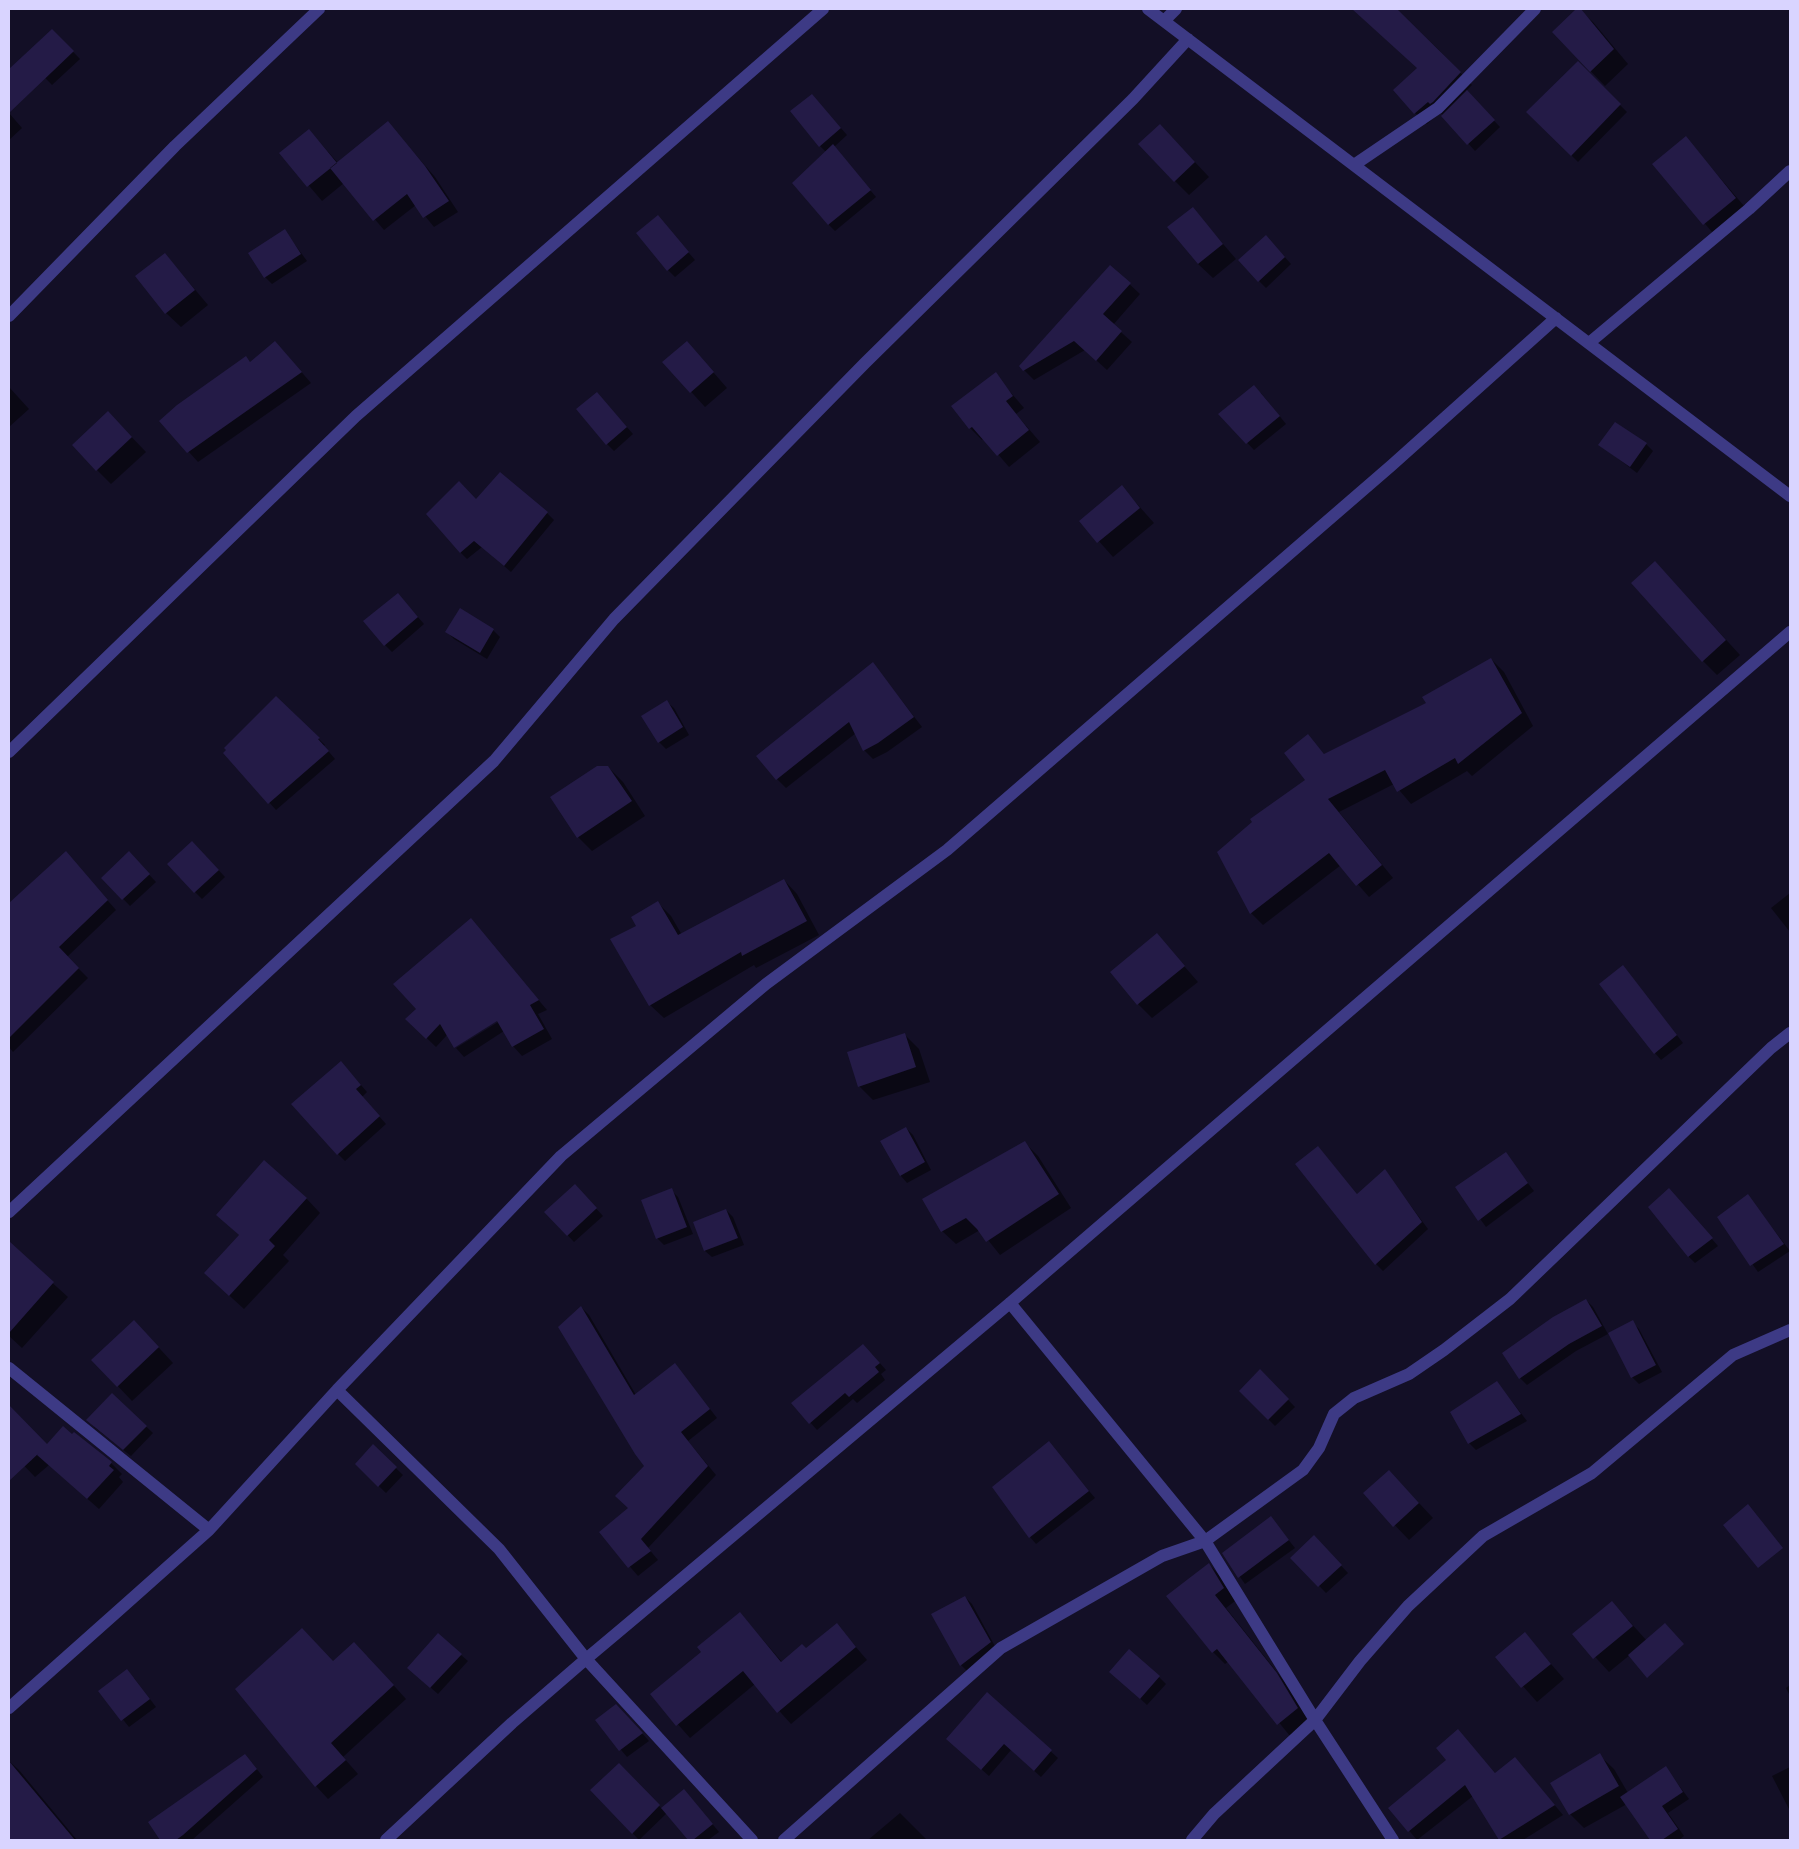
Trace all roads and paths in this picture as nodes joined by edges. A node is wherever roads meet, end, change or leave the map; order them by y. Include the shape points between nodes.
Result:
1 (319, 9) edge
2 (823, 9) edge
3 (1148, 9) edge
4 (1176, 9) edge
5 (1535, 9) edge
6 (1164, 21) junction
7 (1188, 39) junction
8 (1354, 165) junction
9 (1790, 171) edge
10 (9, 316) edge
11 (1556, 318) junction
12 (1589, 343) junction
13 (1790, 496) edge
14 (1790, 632) edge
15 (9, 752) edge
16 (1790, 1033) edge
17 (9, 1212) edge
18 (1010, 1303) junction
19 (1790, 1330) edge
20 (9, 1368) edge
21 (337, 1390) junction
22 (209, 1530) junction
23 (1205, 1542) junction
24 (586, 1658) junction
25 (9, 1708) edge
26 (1315, 1720) junction
27 (386, 1840) edge
28 (752, 1840) edge
29 (784, 1840) edge
30 (1192, 1840) edge
31 (1393, 1840) edge

1 - 10 street via 175,146
2 - 15 street via 356,416
3 - 6 street
4 - 6 street
5 - 8 street via 1438,108
6 - 7 street
7 - 8 street
7 - 17 street via 1133,99 865,363 614,619 494,761
8 - 11 street
9 - 12 street
11 - 12 street
11 - 21 street via 1392,465 947,850 766,984 561,1156
12 - 13 street
14 - 18 street
16 - 23 street via 1510,1298 1409,1374 1354,1398 1340,1409 1334,1414 1319,1448 1304,1470
18 - 23 street
18 - 24 street
19 - 26 street via 1733,1355 1592,1473 1483,1536 1408,1606
20 - 22 street
21 - 22 street
21 - 24 street via 499,1549
22 - 25 street
23 - 26 street
23 - 29 street via 1162,1556 1002,1648
24 - 27 street
24 - 28 street
26 - 30 street via 1214,1814
26 - 31 street

